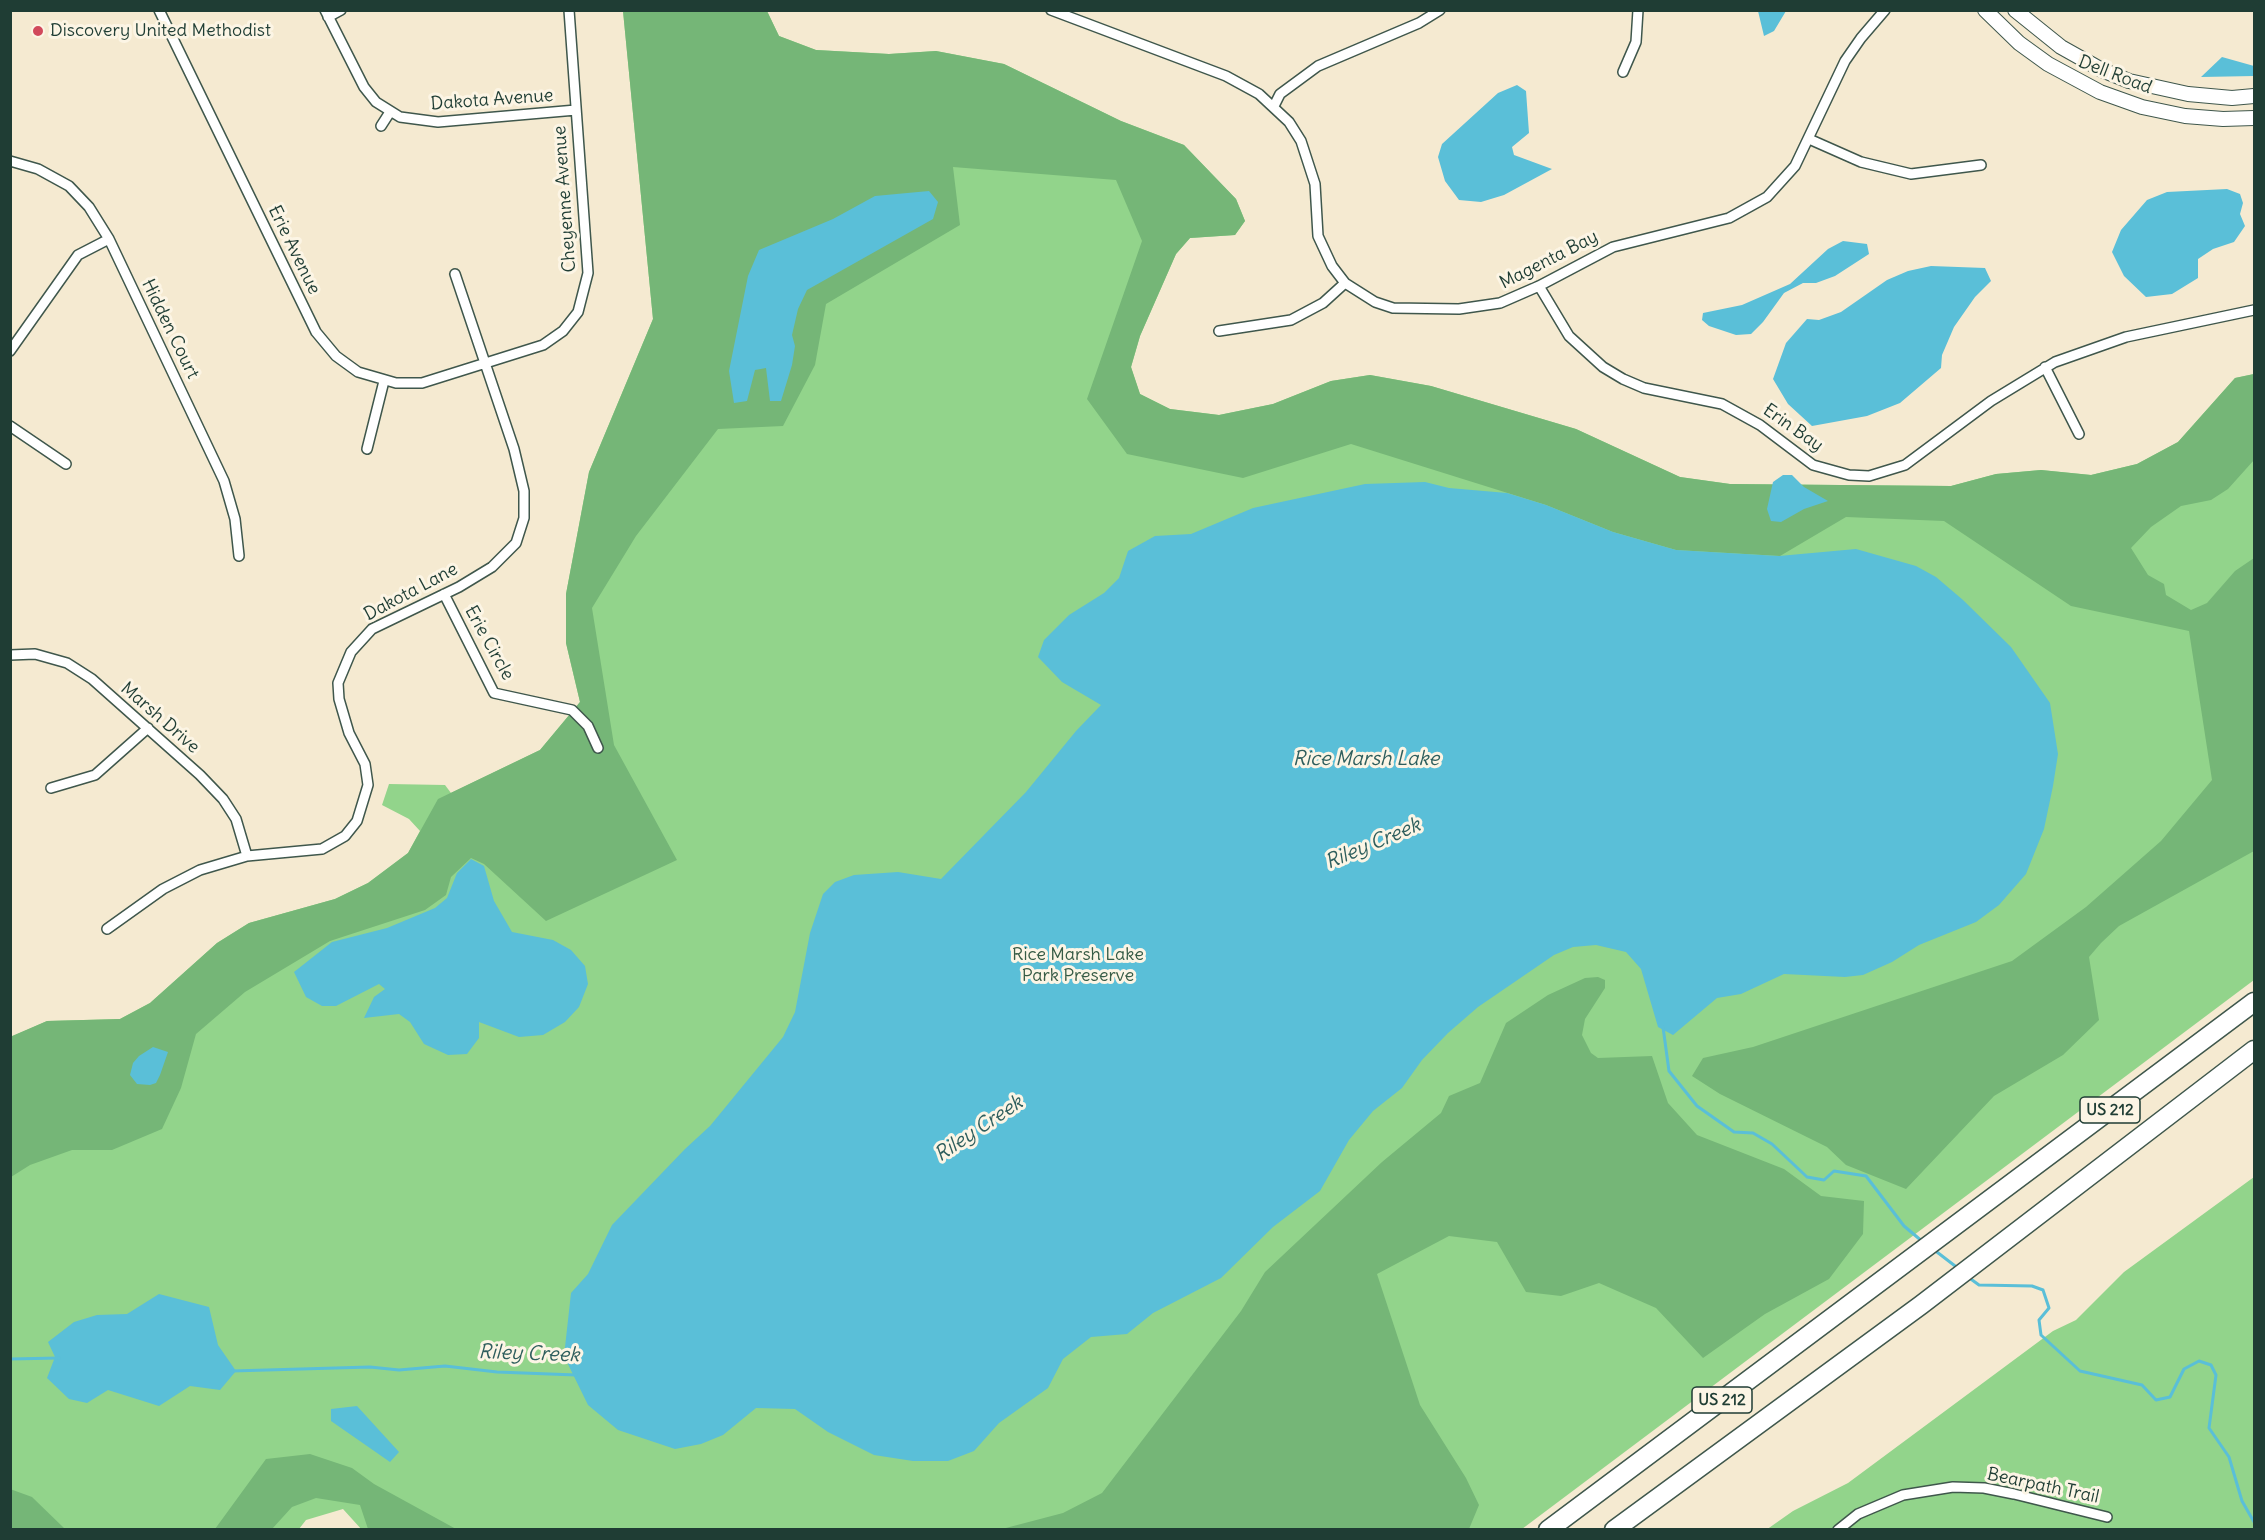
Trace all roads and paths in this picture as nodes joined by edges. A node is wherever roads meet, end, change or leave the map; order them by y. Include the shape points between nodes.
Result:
1 (159, 10) edge
2 (341, 10) edge
3 (569, 10) edge
4 (1051, 10) edge
5 (1440, 10) edge
6 (1638, 10) edge
7 (1885, 10) edge
8 (1985, 10) edge
9 (2015, 10) edge
10 (327, 14) edge
11 (1623, 72) dead end
12 (2254, 96) edge
13 (1274, 106) junction
14 (576, 110) junction
15 (390, 112) junction
16 (2254, 118) edge
17 (381, 126) dead end
18 (1809, 139) junction
19 (10, 161) edge
20 (1982, 165) dead end
21 (108, 239) junction
22 (455, 274) dead end
23 (1345, 283) junction
24 (1539, 286) junction
25 (2254, 310) edge
26 (1219, 331) dead end
27 (10, 351) edge
28 (487, 364) junction
29 (2045, 367) junction
30 (384, 381) junction
31 (10, 426) edge
32 (2079, 435) dead end
33 (367, 449) dead end
34 (66, 464) dead end
35 (239, 556) dead end
36 (444, 594) junction
37 (10, 655) edge
38 (148, 728) junction
39 (598, 748) dead end
40 (51, 788) dead end
41 (247, 856) junction
42 (107, 929) dead end
43 (2254, 1002) edge
44 (2254, 1050) edge
45 (2107, 1517) dead end
46 (1548, 1530) edge
47 (1614, 1530) edge
48 (1838, 1530) edge

1 - 30 street, Erie Avenue via 316,332 336,356 358,372
2 - 10 street
3 - 14 street, Cheyenne Avenue
4 - 13 street, Magenta Bay via 1226,75
5 - 13 street via 1419,23 1317,66 1280,94
6 - 11 street via 1636,42
7 - 18 street, Magenta Bay via 1845,61
8 - 16 main road, Dell Road via 2019,43 2066,76 2100,92 2142,107 2186,116
9 - 12 main road, Dell Road via 2061,47 2129,81 2188,94
10 - 15 street, Dakota Avenue via 364,87
13 - 23 street, Magenta Bay via 1301,141 1315,184 1320,243
14 - 15 street, Dakota Avenue via 438,122 417,121
14 - 28 street, Cheyenne Avenue via 588,273 585,293 578,312 563,331 543,345
15 - 17 street
18 - 20 street via 1861,162 1911,174
18 - 24 street, Magenta Bay via 1782,183 1749,209 1709,224 1614,247
19 - 21 street, Hidden Court via 38,169 69,186 89,207
21 - 27 street via 78,255
21 - 35 street, Hidden Court via 224,481 235,519
22 - 28 street, Dakota Lane
23 - 24 street, Magenta Bay via 1375,302 1413,309 1480,308
23 - 26 street via 1323,303 1291,320
24 - 29 street, Erin Bay via 1569,336 1603,367 1644,388 1722,404 1760,425 1814,465 1849,475 1869,476 1905,465 1991,400
25 - 29 street, Erin Bay via 2145,333 2090,348
28 - 30 street, Erie Avenue via 422,383
28 - 36 street, Dakota Lane via 514,449 524,491 524,519 516,543 492,567
29 - 32 street
30 - 33 street
31 - 34 street
36 - 39 street, Erie Circle via 494,693 572,710 588,726
36 - 41 street, Dakota Lane via 372,629 342,667 339,699 349,733 365,764 368,785 357,821 345,836 322,849
37 - 38 street, Marsh Drive via 35,654 67,663 92,679
38 - 40 street via 95,775
38 - 41 street, Marsh Drive via 223,799 236,819
41 - 42 street, Dakota Lane via 200,870 163,889
43 - 46 highway, US 212
44 - 47 highway, US 212 via 1921,1305
45 - 48 street, Bearpath Trail via 1984,1488 1953,1487 1895,1498 1858,1515

